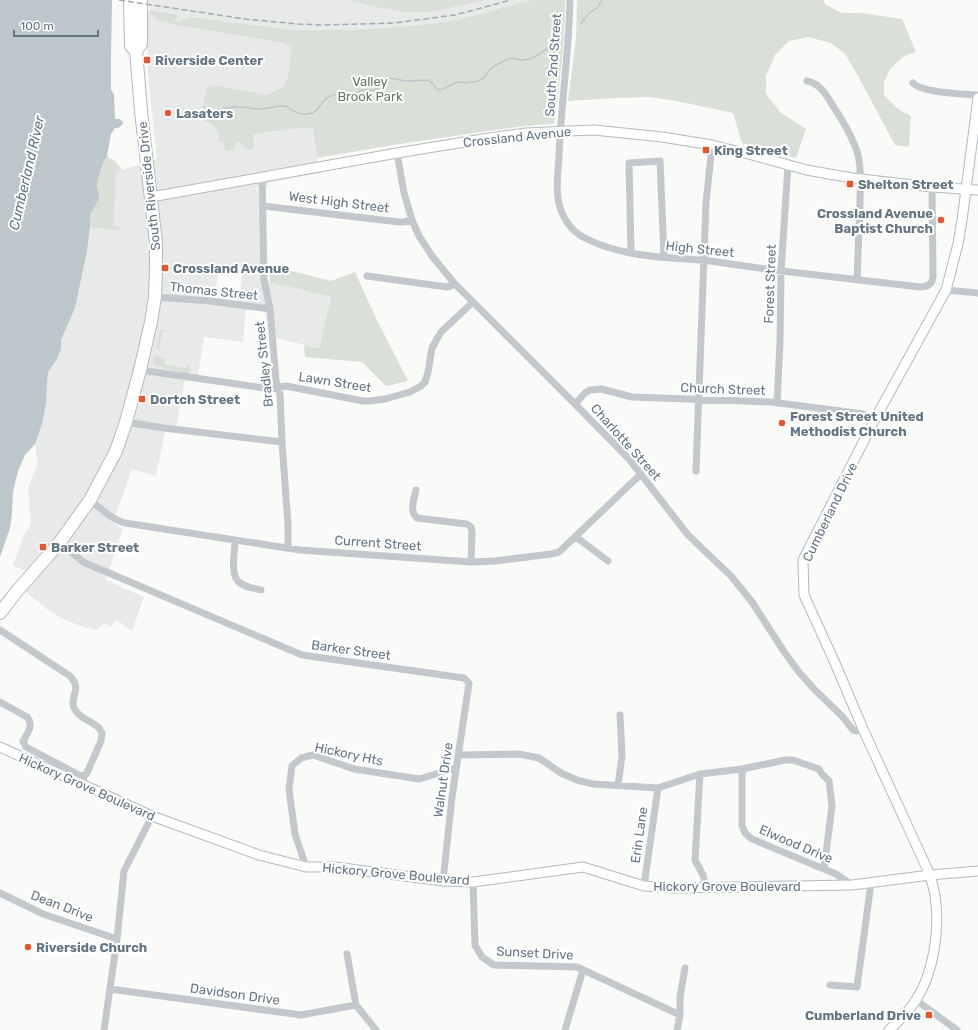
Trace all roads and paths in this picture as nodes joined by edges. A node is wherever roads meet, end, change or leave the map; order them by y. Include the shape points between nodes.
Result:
1 (130, 0) edge
2 (141, 0) edge
3 (570, 0) edge
4 (136, 51) junction
5 (808, 81) dead end
6 (913, 83) dead end
7 (978, 97) edge
8 (560, 131) junction
9 (712, 145) junction
10 (397, 152) junction
11 (788, 165) junction
12 (262, 177) junction
13 (860, 179) junction
14 (932, 187) junction
15 (966, 189) junction
16 (978, 190) edge
17 (151, 197) junction
18 (263, 206) junction
19 (412, 220) junction
20 (631, 253) junction
21 (664, 257) junction
22 (704, 261) junction
23 (781, 270) junction
24 (368, 276) dead end
25 (858, 280) junction
26 (454, 283) junction
27 (946, 290) junction
28 (978, 293) edge
29 (155, 297) junction
30 (473, 302) junction
31 (270, 309) junction
32 (140, 370) junction
33 (278, 388) junction
34 (699, 400) junction
35 (777, 403) junction
36 (575, 404) junction
37 (875, 419) junction
38 (126, 422) junction
39 (282, 442) junction
40 (696, 471) dead end
41 (641, 474) junction
42 (416, 490) dead end
43 (90, 500) junction
44 (576, 537) junction
45 (235, 540) junction
46 (60, 542) junction
47 (288, 548) junction
48 (608, 561) dead end
49 (471, 562) junction
50 (261, 590) dead end
51 (0, 613) edge
52 (0, 631) edge
53 (469, 683) joint
54 (0, 702) edge
55 (620, 715) dead end
56 (863, 729) junction
57 (0, 747) edge
58 (459, 755) junction
59 (456, 768) junction
60 (742, 769) junction
61 (700, 774) junction
62 (83, 780) junction
63 (618, 786) junction
64 (658, 788) junction
65 (152, 816) junction
66 (306, 866) junction
67 (824, 869) junction
68 (978, 871) edge
69 (930, 876) junction
70 (443, 881) junction
71 (473, 882) junction
72 (871, 883) junction
73 (852, 885) junction
74 (644, 886) junction
75 (706, 887) junction
76 (0, 893) edge
77 (116, 938) junction
78 (347, 954) dead end
79 (684, 968) dead end
80 (583, 970) junction
81 (830, 985) dead end
82 (110, 989) junction
83 (916, 1000) junction
84 (356, 1005) junction
85 (680, 1014) junction
86 (104, 1030) edge
87 (376, 1030) edge
88 (566, 1030) edge
89 (678, 1030) edge
90 (889, 1030) edge
91 (957, 1030) edge

1 - 4 highway, South Riverside Drive via 131,46
2 - 4 highway, South Riverside Drive via 141,44
3 - 8 street, South 2nd Street
4 - 17 highway, South Riverside Drive
5 - 13 street via 820,88 845,124 856,147 860,162
6 - 7 street via 925,90
7 - 15 main road, Cumberland Drive
8 - 9 main road, Crossland Avenue via 633,133
8 - 10 main road, Crossland Avenue via 494,137
8 - 20 street, High Street via 557,195 565,220 582,237
9 - 11 main road, Crossland Avenue
9 - 22 street
10 - 12 main road, Crossland Avenue
10 - 19 street, Charlotte Street
11 - 13 main road, Crossland Avenue
11 - 23 street, Forest Street
12 - 17 main road, Crossland Avenue
12 - 18 street, Bradley Street
13 - 14 main road, Crossland Avenue
13 - 25 street
14 - 15 main road, Crossland Avenue
14 - 25 street, High Street via 931,284 920,287
15 - 16 main road, Crossland Avenue
15 - 27 main road, Cumberland Drive via 958,244
17 - 29 highway, South Riverside Drive via 156,243
18 - 19 street, West High Street via 400,222
18 - 31 street, Bradley Street via 264,279
19 - 26 street, Charlotte Street via 432,256
20 - 21 street, High Street
20 - 21 street via 629,163 660,161
21 - 22 street, High Street
22 - 23 street, High Street
22 - 34 street
23 - 25 street, High Street
23 - 35 street, Forest Street
24 - 26 street via 447,287
26 - 30 street, Charlotte Street
27 - 28 street
27 - 37 main road, Cumberland Drive
29 - 31 street, Thomas Street
29 - 32 highway, South Riverside Drive
30 - 33 street, Lawn Street via 438,336 432,348 426,378 416,390 370,401 286,386
30 - 36 street, Charlotte Street
31 - 33 street, Bradley Street
32 - 33 street, Lawn Street via 270,389
32 - 38 highway, South Riverside Drive
33 - 39 street, Bradley Street
34 - 35 street, Church Street
34 - 36 street, Church Street via 632,397 595,389 590,390
34 - 40 street
35 - 37 street, Church Street via 863,414
36 - 41 street, Charlotte Street
37 - 56 main road, Cumberland Drive via 803,560 804,595
38 - 39 street
38 - 43 highway, South Riverside Drive via 116,451
39 - 47 street, Bradley Street
41 - 44 street, Current Street
41 - 56 street, Charlotte Street via 688,535 731,576 752,602 783,650 814,690 853,730
42 - 49 street via 412,511 414,516 467,524 471,527
43 - 45 street, Current Street via 118,521 125,523
43 - 46 highway, South Riverside Drive
44 - 48 street
44 - 49 street, Current Street via 555,554
45 - 47 street, Current Street
45 - 50 street via 236,579 245,586
46 - 51 highway, South Riverside Drive
46 - 53 street, Barker Street via 83,562 302,655 464,678
47 - 49 street, Current Street
52 - 62 street via 70,676 77,685 73,706 76,712 99,728 102,733 101,741
53 - 58 street, Walnut Drive
54 - 62 street via 30,721 31,726 23,741 26,747 79,775
55 - 63 street via 622,756
56 - 69 main road, Cumberland Drive
57 - 62 main road, Hickory Grove Boulevard
58 - 59 street, Walnut Drive
58 - 63 street via 519,754 539,758 577,780
59 - 66 street, Hickory Hts via 419,779 354,769 312,756 301,758 292,766 289,789 295,834
59 - 70 street, Walnut Drive
60 - 61 street
60 - 67 street, Elwood Drive via 742,825 745,833 752,839
60 - 67 street via 792,760 818,769 829,781 832,806
61 - 64 street
61 - 75 street via 695,860
62 - 65 main road, Hickory Grove Boulevard
63 - 64 street
64 - 74 street, Erin Lane
65 - 66 main road, Hickory Grove Boulevard via 258,856
65 - 77 street via 124,871
66 - 70 main road, Hickory Grove Boulevard via 335,867
67 - 73 street, Elwood Drive
68 - 69 main road, Hickory Grove Boulevard
69 - 72 main road, Hickory Grove Boulevard
69 - 83 main road, Cumberland Drive via 935,895 936,935 930,969
70 - 71 main road, Hickory Grove Boulevard
71 - 74 main road, Hickory Grove Boulevard via 584,867
71 - 80 street, Sunset Drive via 475,945 482,957 494,965 577,967
72 - 73 main road, Hickory Grove Boulevard
72 - 81 street via 857,987
73 - 75 main road, Hickory Grove Boulevard
74 - 75 main road, Hickory Grove Boulevard
76 - 77 street, Dean Drive via 43,914
77 - 82 street
78 - 84 street
79 - 85 street
80 - 85 street, Sunset Drive
80 - 88 street
82 - 84 street, Davidson Drive via 301,1016
82 - 86 street
83 - 90 main road, Cumberland Drive
83 - 91 street
84 - 87 street
85 - 89 street

